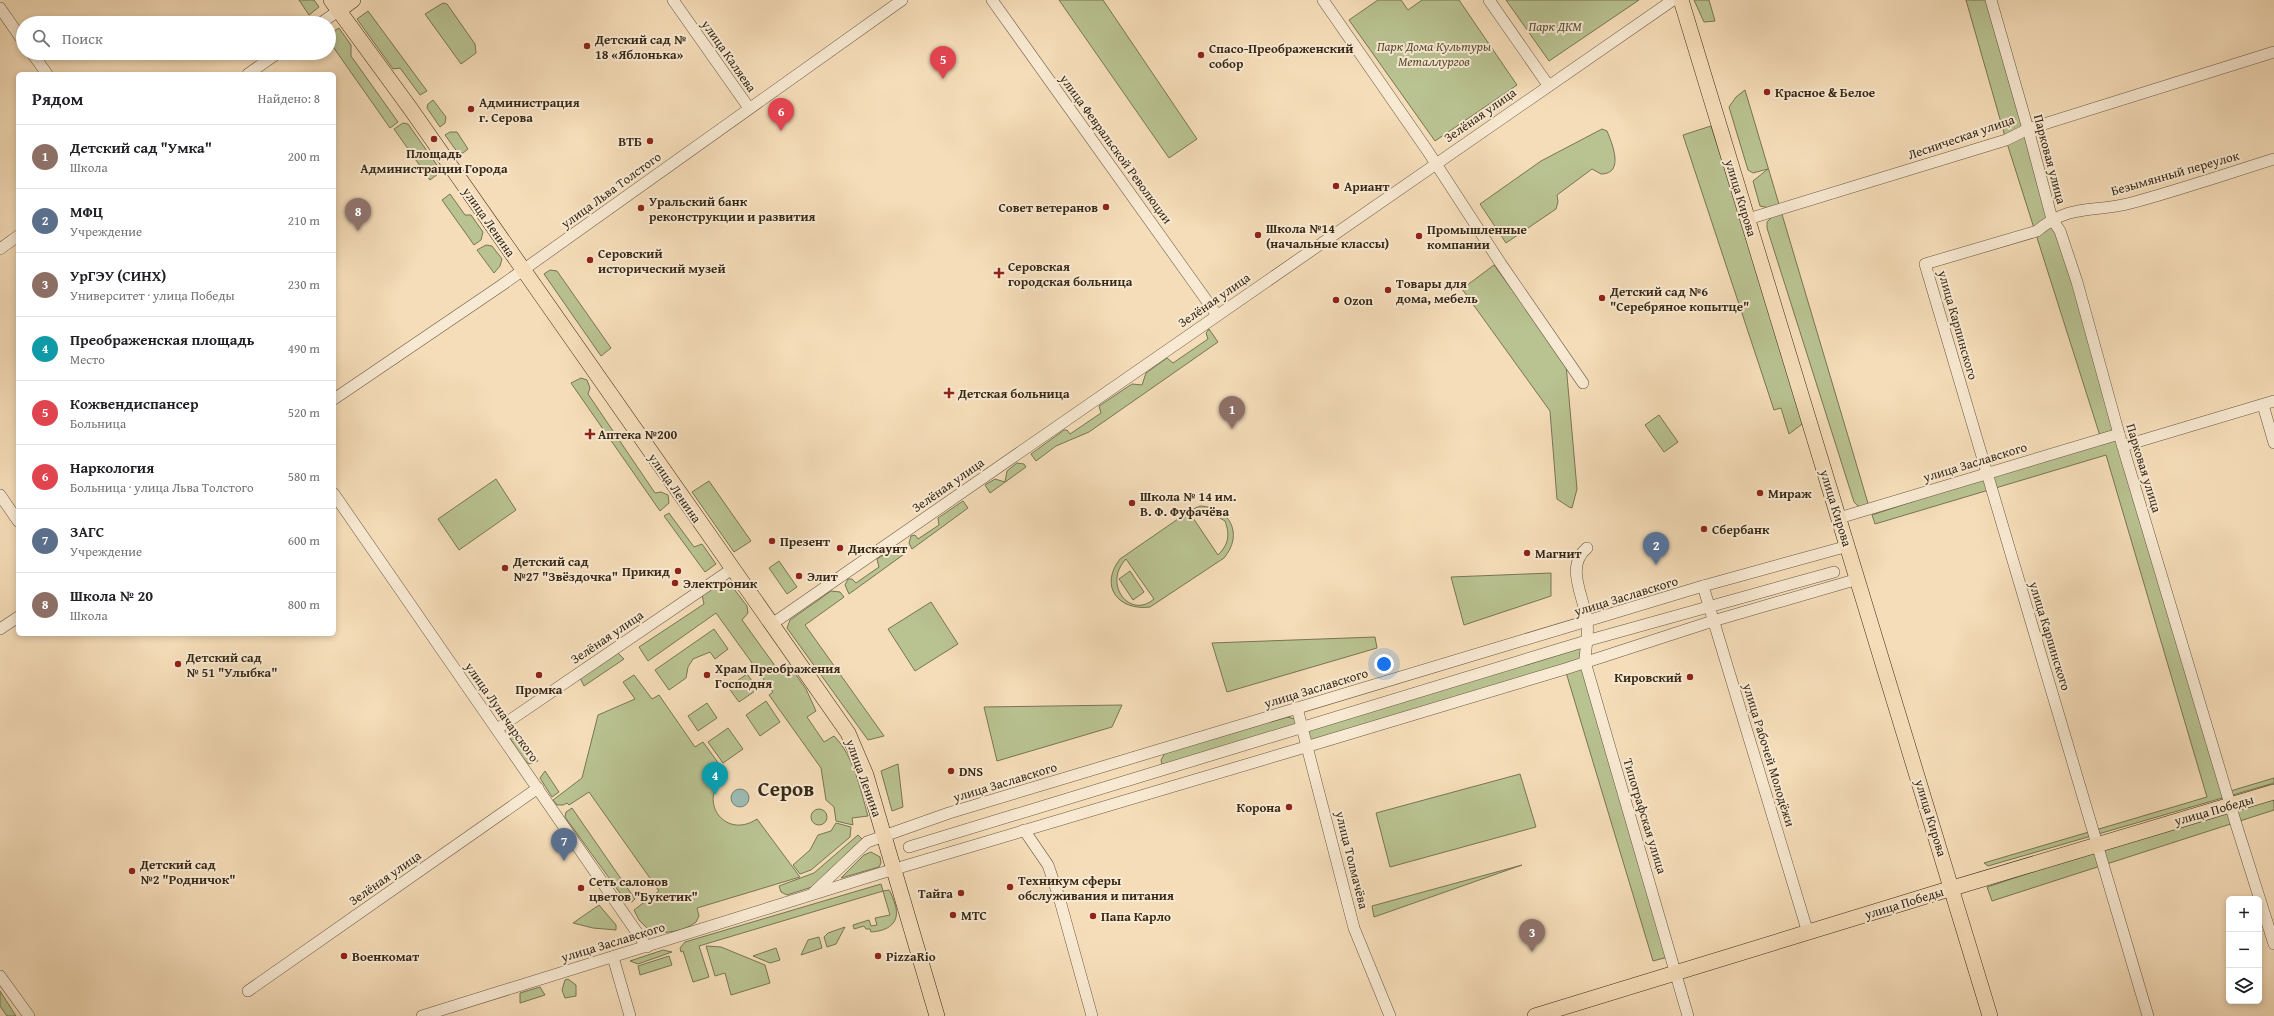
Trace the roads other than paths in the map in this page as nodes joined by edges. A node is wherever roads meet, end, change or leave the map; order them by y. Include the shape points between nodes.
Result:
1 (353, 0) edge
2 (673, 0) edge
3 (902, 0) edge
4 (992, 0) edge
5 (1323, 0) edge
6 (1489, 0) edge
7 (1673, 0) edge
8 (1680, 0) edge
9 (1991, 0) edge
10 (335, 5) edge
11 (0, 8) edge
12 (326, 16) edge
13 (16, 31) edge
14 (2274, 52) edge
15 (37, 60) edge
16 (268, 60) edge
17 (46, 72) edge
18 (251, 72) edge
19 (1548, 85) junction
20 (749, 108) junction
21 (2028, 128) junction
22 (2274, 159) edge
23 (1435, 164) junction
24 (1748, 219) junction
25 (2052, 219) junction
26 (16, 237) edge
27 (0, 249) edge
28 (1926, 264) joint
29 (522, 270) junction
30 (1217, 315) junction
31 (1583, 384) dead end
32 (336, 398) edge
33 (2274, 401) edge
34 (2262, 404) junction
35 (2119, 434) junction
36 (2274, 444) edge
37 (2123, 446) junction
38 (1985, 473) junction
39 (0, 495) edge
40 (336, 497) edge
41 (16, 518) edge
42 (1839, 518) junction
43 (1848, 546) junction
44 (1587, 548) dead end
45 (732, 569) junction
46 (1834, 572) dead end
47 (1858, 579) junction
48 (1703, 586) junction
49 (1710, 608) junction
50 (16, 618) edge
51 (1713, 621) junction
52 (1587, 622) junction
53 (772, 624) junction
54 (0, 630) edge
55 (1586, 641) junction
56 (1585, 662) junction
57 (1297, 708) junction
58 (1303, 728) junction
59 (497, 729) junction
60 (1309, 746) junction
61 (538, 788) junction
62 (2274, 792) edge
63 (2230, 805) junction
64 (1024, 830) junction
65 (884, 836) junction
66 (2098, 844) junction
67 (909, 847) dead end
68 (893, 869) junction
69 (1952, 889) junction
70 (811, 895) junction
71 (1808, 933) junction
72 (2274, 944) edge
73 (646, 946) junction
74 (613, 957) junction
75 (1677, 972) junction
76 (0, 976) edge
77 (248, 991) dead end
78 (28, 1016) edge
79 (422, 1016) edge
80 (630, 1016) edge
81 (937, 1016) edge
82 (1092, 1016) edge
83 (1390, 1016) edge
84 (1535, 1016) edge
85 (1688, 1016) edge
86 (1990, 1016) edge
87 (2148, 1016) edge

1 - 10 main road
2 - 20 street, улица Каляева
3 - 20 street, улица Льва Толстого
4 - 30 street, улица Февральской Революции
5 - 23 street
6 - 19 street
7 - 19 street, Зелёная улица
8 - 24 main road, улица Кирова
9 - 21 street, Парковая улица
10 - 12 street
10 - 29 main road, улица Ленина
11 - 13 street
14 - 21 street, Лесническая улица
15 - 17 street
16 - 18 street
19 - 23 street, Зелёная улица
20 - 29 street, улица Льва Толстого
21 - 24 street, Лесническая улица via 2006,140
21 - 25 street, Парковая улица
22 - 25 street, Безымянный переулок via 2130,203 2072,211
23 - 30 street, Зелёная улица
23 - 31 street
24 - 42 main road, улица Кирова
25 - 28 street, Безымянный переулок via 2037,231
25 - 35 street, Парковая улица via 2060,231 2077,282
26 - 27 street
28 - 38 street, улица Карпинского
29 - 32 street, улица Льва Толстого
29 - 45 main road, улица Ленина
30 - 53 street, Зелёная улица
33 - 34 street
34 - 36 street
34 - 37 street
35 - 37 street, Парковая улица
35 - 38 street, улица Заславского
37 - 63 street, Парковая улица
38 - 42 street, улица Заславского
38 - 66 street, улица Карпинского
39 - 41 street
40 - 59 street, улица Луначарского
42 - 43 main road, улица Кирова
43 - 47 main road, улица Кирова
43 - 48 street, улица Заславского
44 - 52 street via 1580,554 1576,567 1579,593
45 - 53 main road, улица Ленина
45 - 59 street, Зелёная улица
46 - 49 street
47 - 51 street, улица Заславского
47 - 69 main road, улица Кирова
48 - 49 street, улица Рабочей Молодёжи
48 - 52 street, улица Заславского
49 - 51 street, улица Рабочей Молодёжи
49 - 55 street
50 - 54 street
51 - 56 street, улица Заславского
51 - 71 street, улица Рабочей Молодёжи
52 - 55 street, Типографская улица
52 - 57 street, улица Заславского
53 - 65 main road, улица Ленина via 848,733 866,775
55 - 56 street, Типографская улица
55 - 58 street
56 - 60 street, улица Заславского
56 - 75 street, Типографская улица
57 - 58 street, улица Толмачёва
57 - 65 street, улица Заславского via 949,813
58 - 60 street, улица Толмачёва
58 - 67 street
59 - 61 street, улица Луначарского
60 - 64 street, улица Заславского
60 - 83 street, улица Толмачёва via 1354,928
61 - 73 street, улица Луначарского
61 - 77 street, Зелёная улица
62 - 63 main road, улица Победы
63 - 66 main road, улица Победы
63 - 72 street, Парковая улица
64 - 68 street, улица Заславского
64 - 82 street via 1048,865
65 - 68 main road, улица Ленина
65 - 70 street, улица Заславского via 868,842
66 - 69 main road, улица Победы
66 - 87 street, улица Карпинского
68 - 70 street, улица Заславского
68 - 81 main road, улица Ленина
69 - 71 main road, улица Победы
69 - 86 main road, улица Кирова
70 - 73 street, улица Заславского
71 - 75 main road, улица Победы
73 - 74 street, улица Заславского
74 - 79 street, улица Заславского
74 - 80 street
75 - 84 main road, улица Победы
75 - 85 street, Типографская улица
76 - 78 street

